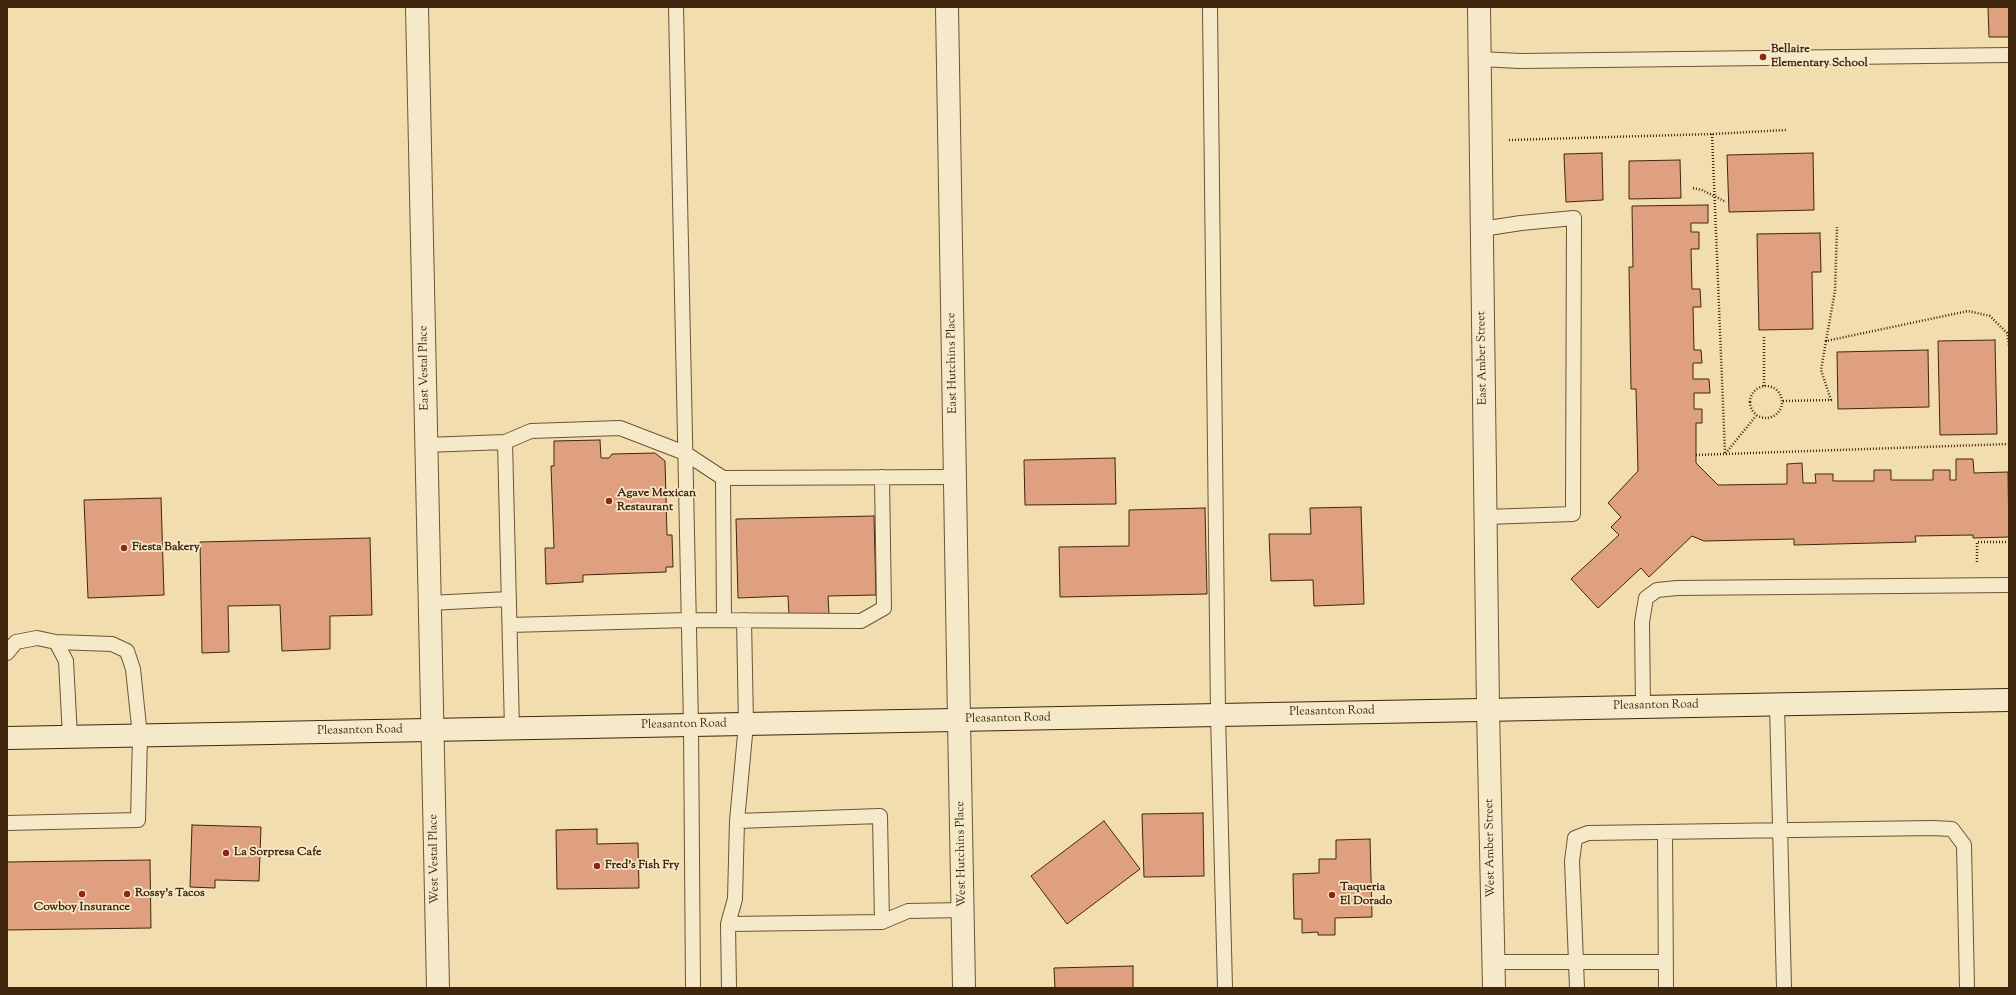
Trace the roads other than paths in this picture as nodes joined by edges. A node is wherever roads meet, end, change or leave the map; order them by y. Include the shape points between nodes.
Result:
1 (417, 7) edge
2 (676, 7) edge
3 (947, 7) edge
4 (1210, 7) edge
5 (1479, 7) edge
6 (2009, 55) edge
7 (1480, 59) junction
8 (1482, 229) junction
9 (505, 442) junction
10 (426, 445) junction
11 (685, 453) junction
12 (955, 477) junction
13 (723, 478) junction
14 (882, 478) junction
15 (1486, 517) junction
16 (2009, 585) edge
17 (509, 599) junction
18 (430, 604) junction
19 (688, 620) junction
20 (724, 620) junction
21 (744, 620) junction
22 (510, 625) junction
23 (56, 642) junction
24 (7, 653) edge
25 (2009, 700) edge
26 (1777, 704) junction
27 (1644, 706) junction
28 (1488, 709) junction
29 (1218, 714) junction
30 (960, 720) junction
31 (746, 724) junction
32 (690, 725) junction
33 (512, 729) junction
34 (432, 730) junction
35 (140, 736) junction
36 (70, 737) junction
37 (7, 738) edge
38 (737, 821) junction
39 (7, 823) edge
40 (1782, 831) junction
41 (1665, 832) junction
42 (963, 910) junction
43 (882, 922) junction
44 (728, 924) junction
45 (1493, 962) junction
46 (1666, 962) junction
47 (1577, 963) junction
48 (438, 988) edge
49 (693, 988) edge
50 (729, 988) edge
51 (964, 988) edge
52 (1225, 988) edge
53 (1494, 988) edge
54 (1578, 988) edge
55 (1666, 988) edge
56 (1784, 988) edge
57 (1967, 988) edge

1 - 10 street, East Vestal Place
2 - 11 lane
3 - 12 street, East Hutchins Place
4 - 29 lane
5 - 7 street, East Amber Street
6 - 7 lane via 1520,61
7 - 8 street, East Amber Street
8 - 15 street, East Amber Street
8 - 15 lane via 1574,218 1573,514
9 - 10 lane
9 - 11 lane via 531,431 620,428
9 - 17 lane
10 - 18 street, East Vestal Place
11 - 13 lane
11 - 19 lane
12 - 14 lane
12 - 30 street, East Hutchins Place
13 - 14 lane
13 - 20 lane
14 - 21 lane via 884,608 861,621
15 - 28 street, East Amber Street
16 - 27 lane via 1657,590 1646,598 1642,622
17 - 18 lane
17 - 22 lane
18 - 34 street, East Vestal Place
19 - 20 lane
19 - 22 lane
19 - 32 lane
20 - 21 lane
21 - 31 lane
22 - 33 lane
23 - 24 lane via 37,638 16,642
23 - 35 lane via 112,644 127,651 133,669
23 - 36 lane via 66,661
25 - 26 street, Pleasanton Road
26 - 27 street, Pleasanton Road
26 - 40 lane
27 - 28 street, Pleasanton Road
28 - 29 street, Pleasanton Road
28 - 45 street, West Amber Street
29 - 30 street, Pleasanton Road
29 - 52 lane
30 - 31 street, Pleasanton Road
30 - 42 street, West Hutchins Place
31 - 32 street, Pleasanton Road
31 - 38 lane
32 - 33 street, Pleasanton Road
32 - 49 lane
33 - 34 street, Pleasanton Road
34 - 35 street, Pleasanton Road
34 - 48 street, West Vestal Place
35 - 36 street, Pleasanton Road
35 - 39 lane via 138,820
36 - 37 street, Pleasanton Road
38 - 43 lane via 880,816
38 - 44 lane via 735,899
40 - 41 lane
40 - 56 lane
40 - 57 lane via 1952,829 1964,845
41 - 46 lane
41 - 47 lane via 1588,833 1575,838 1572,860
42 - 43 lane via 908,911
42 - 51 street, West Hutchins Place
43 - 44 lane
44 - 50 lane
45 - 47 lane
45 - 53 street, West Amber Street
46 - 47 lane
46 - 55 lane
47 - 54 lane

